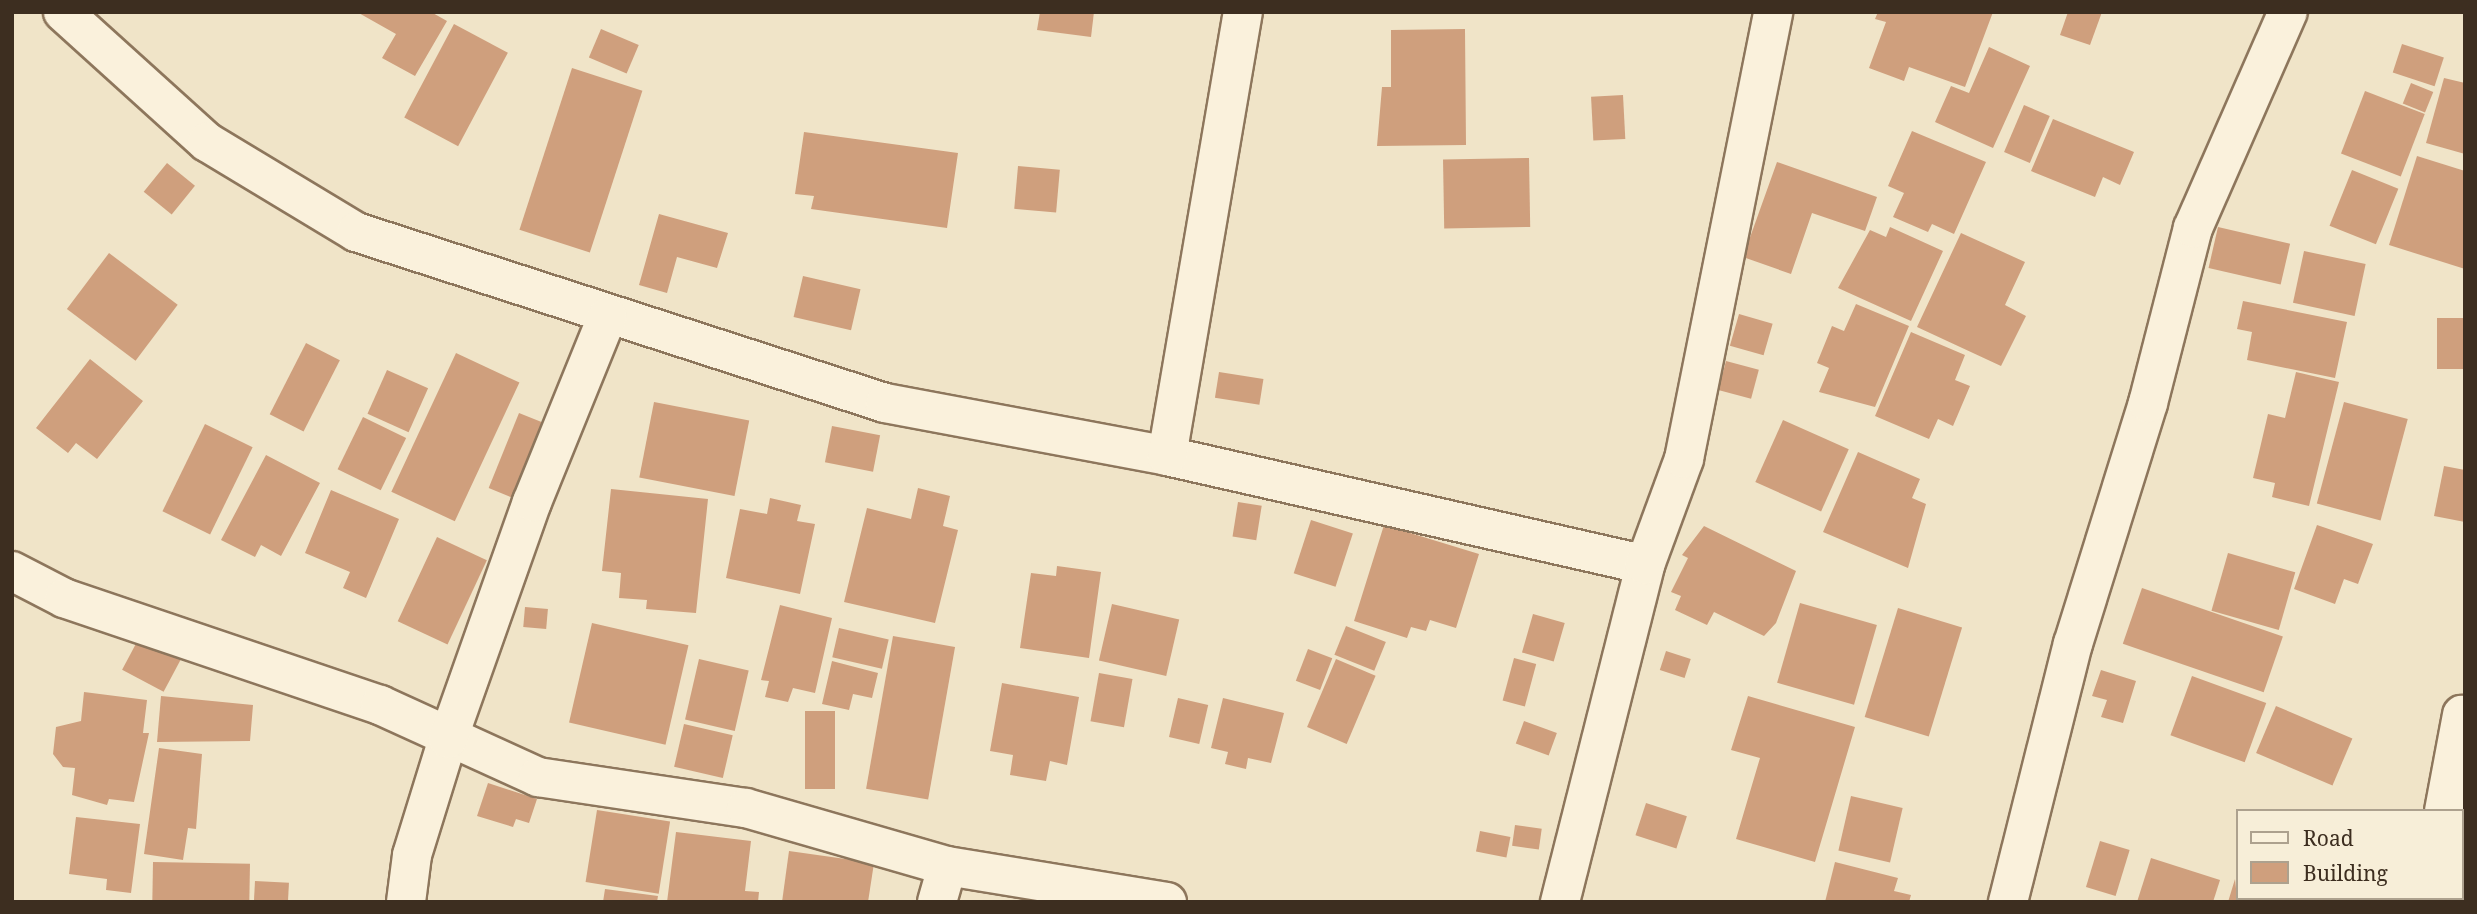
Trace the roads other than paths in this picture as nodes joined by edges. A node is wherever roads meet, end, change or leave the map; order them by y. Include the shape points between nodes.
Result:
1 (63, 12) edge
2 (1243, 12) edge
3 (1773, 12) edge
4 (2288, 12) edge
5 (607, 317) junction
6 (1167, 456) junction
7 (1645, 565) junction
8 (12, 571) edge
9 (2464, 711) edge
10 (448, 739) junction
11 (2444, 809) edge
12 (942, 884) edge
13 (406, 902) edge
14 (1167, 902) edge
15 (1560, 902) edge
16 (2008, 902) edge

1 - 5 street via 208,142 356,232
2 - 6 street
3 - 7 street via 1684,459
4 - 16 street via 2193,228 2148,403 2073,644
5 - 6 street via 884,403
5 - 10 street via 532,502
6 - 7 street
7 - 15 street
8 - 10 street via 64,598 380,705
9 - 11 street
10 - 12 street via 538,777 746,808
10 - 13 street via 412,855
12 - 14 street

